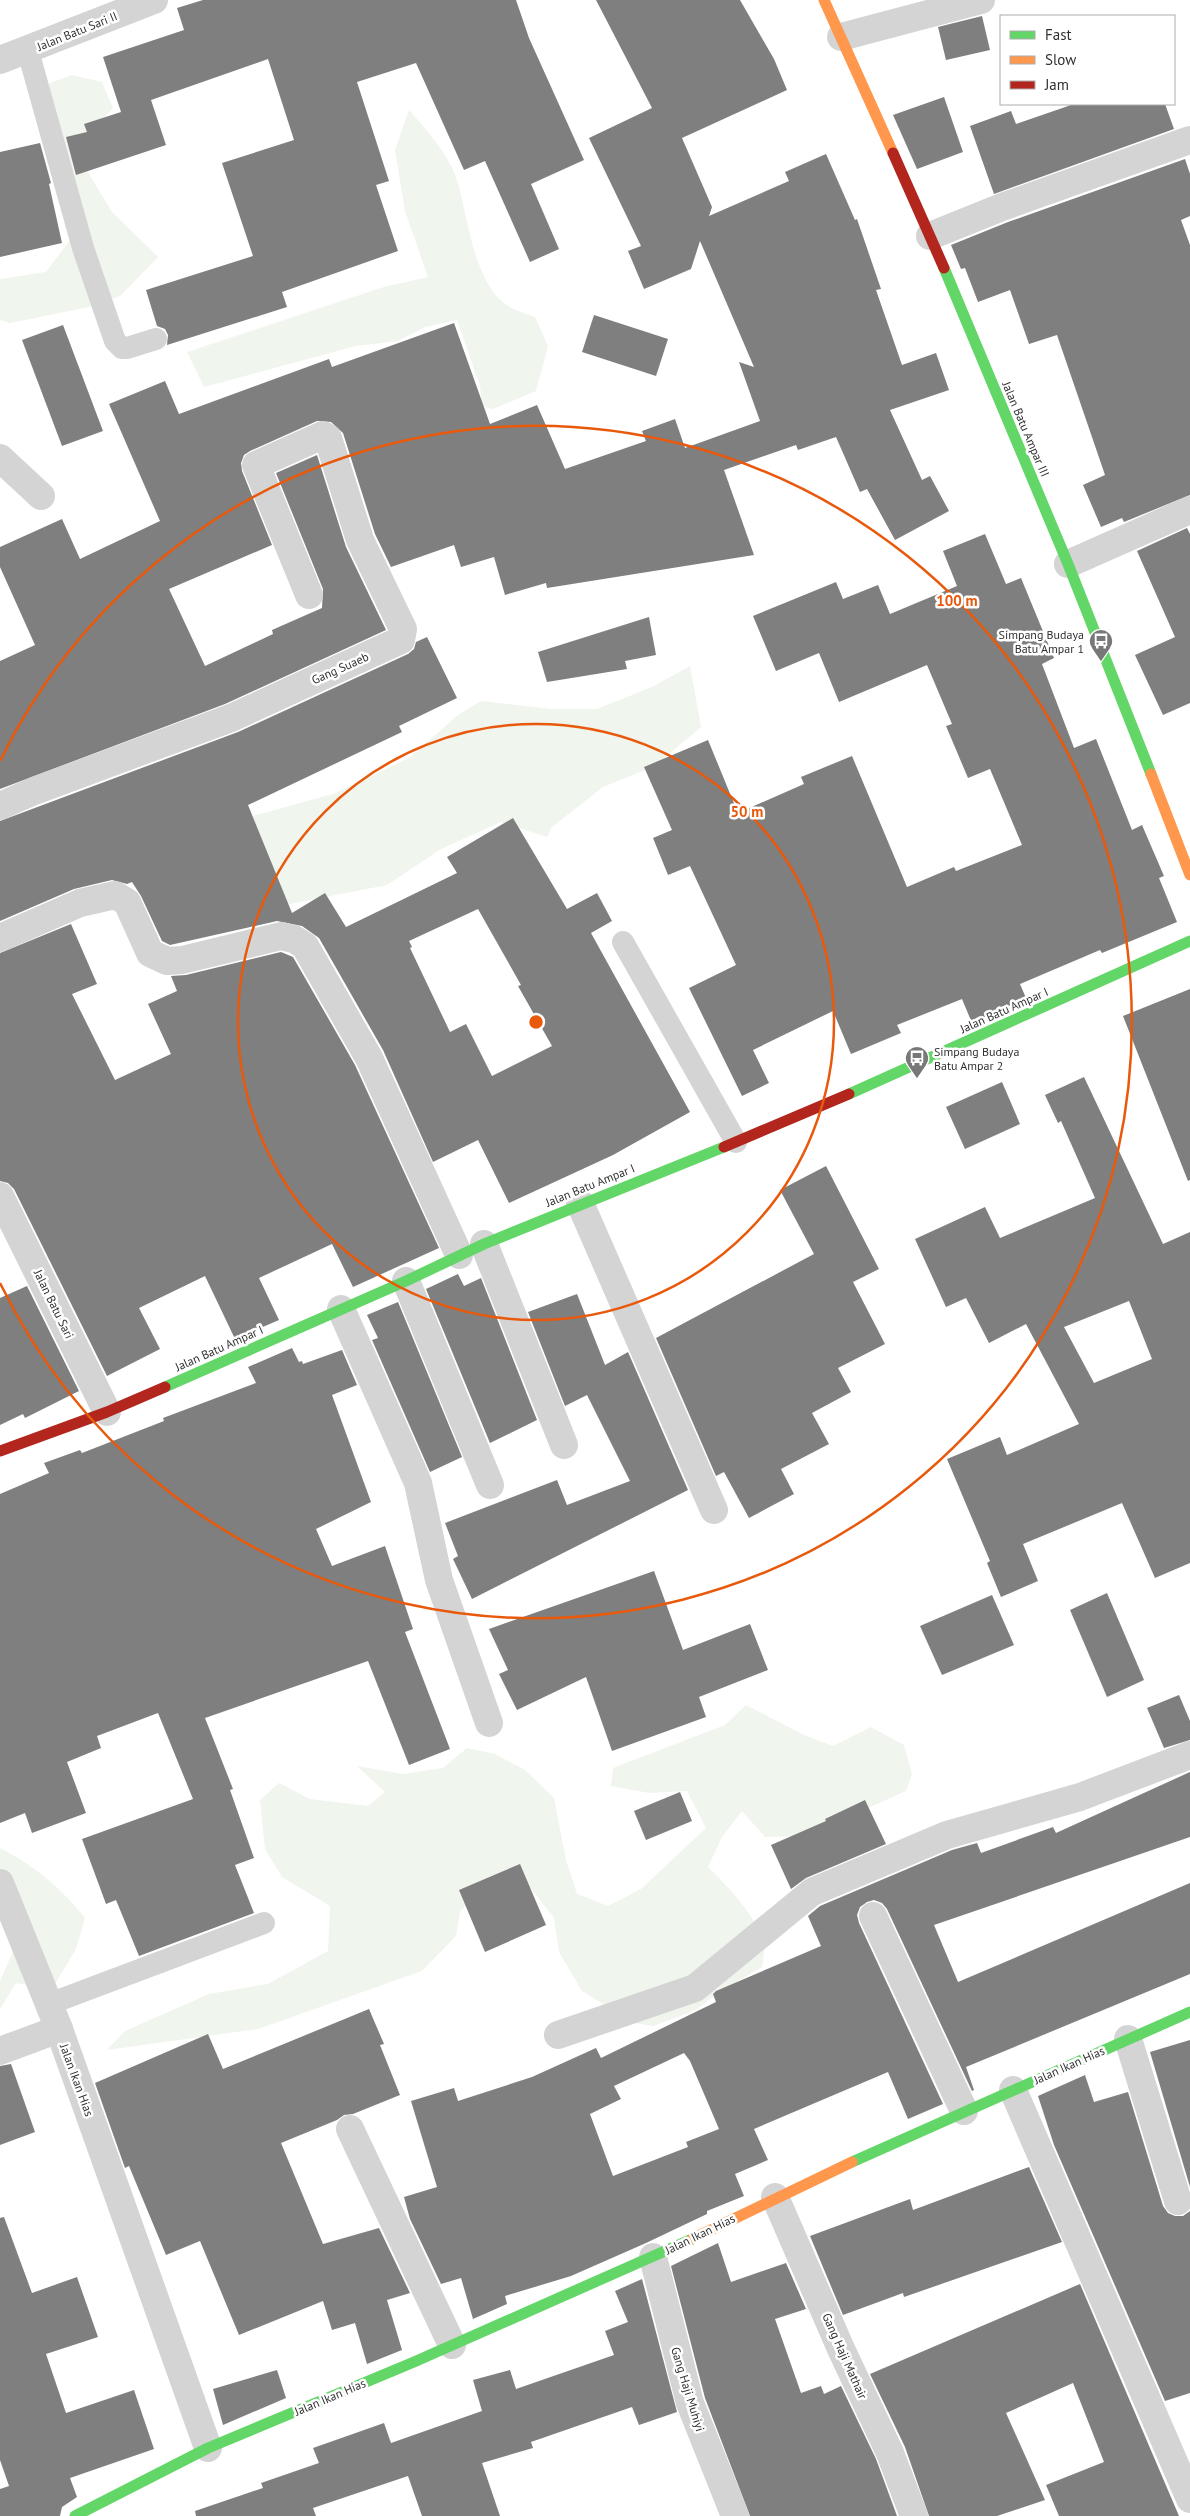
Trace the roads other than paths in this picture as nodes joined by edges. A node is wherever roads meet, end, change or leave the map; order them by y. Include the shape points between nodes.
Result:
1 (154, 0) edge
2 (824, 0) edge
3 (981, 0) edge
4 (841, 37) junction
5 (28, 51) junction
6 (0, 60) edge
7 (1190, 140) edge
8 (930, 236) junction
9 (156, 339) dead end
10 (0, 458) edge
11 (41, 496) dead end
12 (1190, 510) edge
13 (1068, 564) junction
14 (309, 595) dead end
15 (0, 806) edge
16 (1190, 875) edge
17 (0, 938) edge
18 (1190, 941) edge
19 (623, 942) dead end
20 (736, 1142) junction
21 (0, 1196) edge
22 (580, 1203) junction
23 (472, 1249) junction
24 (406, 1281) junction
25 (341, 1309) junction
26 (107, 1412) junction
27 (564, 1445) dead end
28 (0, 1451) edge
29 (490, 1485) dead end
30 (714, 1510) dead end
31 (489, 1723) dead end
32 (1190, 1755) edge
33 (0, 1883) edge
34 (873, 1916) dead end
35 (264, 1923) dead end
36 (49, 2004) junction
37 (1190, 2012) edge
38 (59, 2030) junction
39 (558, 2035) dead end
40 (1128, 2039) junction
41 (0, 2052) edge
42 (1013, 2090) junction
43 (964, 2111) junction
44 (350, 2129) dead end
45 (776, 2197) junction
46 (1178, 2201) dead end
47 (653, 2257) junction
48 (452, 2345) junction
49 (208, 2448) junction
50 (1190, 2500) edge
51 (75, 2516) edge
52 (735, 2516) edge
53 (914, 2516) edge

1 - 5 street, Jalan Batu Sari II
2 - 4 street, Jalan Batu Ampar III
3 - 4 street
4 - 8 street, Jalan Batu Ampar III
5 - 6 street, Jalan Batu Sari II
5 - 9 lane via 83,248 115,341 122,348 127,348
7 - 8 street
8 - 13 street, Jalan Batu Ampar III
10 - 11 street
12 - 13 street
13 - 16 street, Jalan Batu Ampar III
14 - 15 street, Gang Suaeb via 256,467 258,463 326,436 360,540 403,629 401,640 231,718
17 - 23 street via 80,903 115,895 127,902 150,953 167,961 281,936 305,946
18 - 20 street, Jalan Batu Ampar I via 901,1072
19 - 20 lane
20 - 22 street, Jalan Batu Ampar I
21 - 26 street, Jalan Batu Sari
22 - 23 street, Jalan Batu Ampar I
22 - 30 street
23 - 24 street, Jalan Batu Ampar I
23 - 27 street
24 - 25 street, Jalan Batu Ampar I
24 - 29 street
25 - 26 street, Jalan Batu Ampar I
25 - 31 street via 418,1483 435,1568
26 - 28 street, Jalan Batu Ampar I
32 - 39 street via 1080,1797 947,1835 812,1892 695,1988
33 - 36 street, Jalan Ikan Hias
34 - 43 street
35 - 36 lane
36 - 38 street, Jalan Ikan Hias
37 - 40 street, Jalan Ikan Hias
38 - 41 street
38 - 49 street, Jalan Ikan Hias
40 - 42 street, Jalan Ikan Hias
40 - 46 street
42 - 43 street, Jalan Ikan Hias
42 - 50 street
43 - 45 street, Jalan Ikan Hias
44 - 48 street
45 - 47 street, Jalan Ikan Hias
45 - 53 street, Gang Haji Mathair via 890,2453
47 - 48 street, Jalan Ikan Hias
47 - 52 street, Gang Haji Muhiyi via 690,2403
48 - 49 street, Jalan Ikan Hias
49 - 51 street, Jalan Ikan Hias

